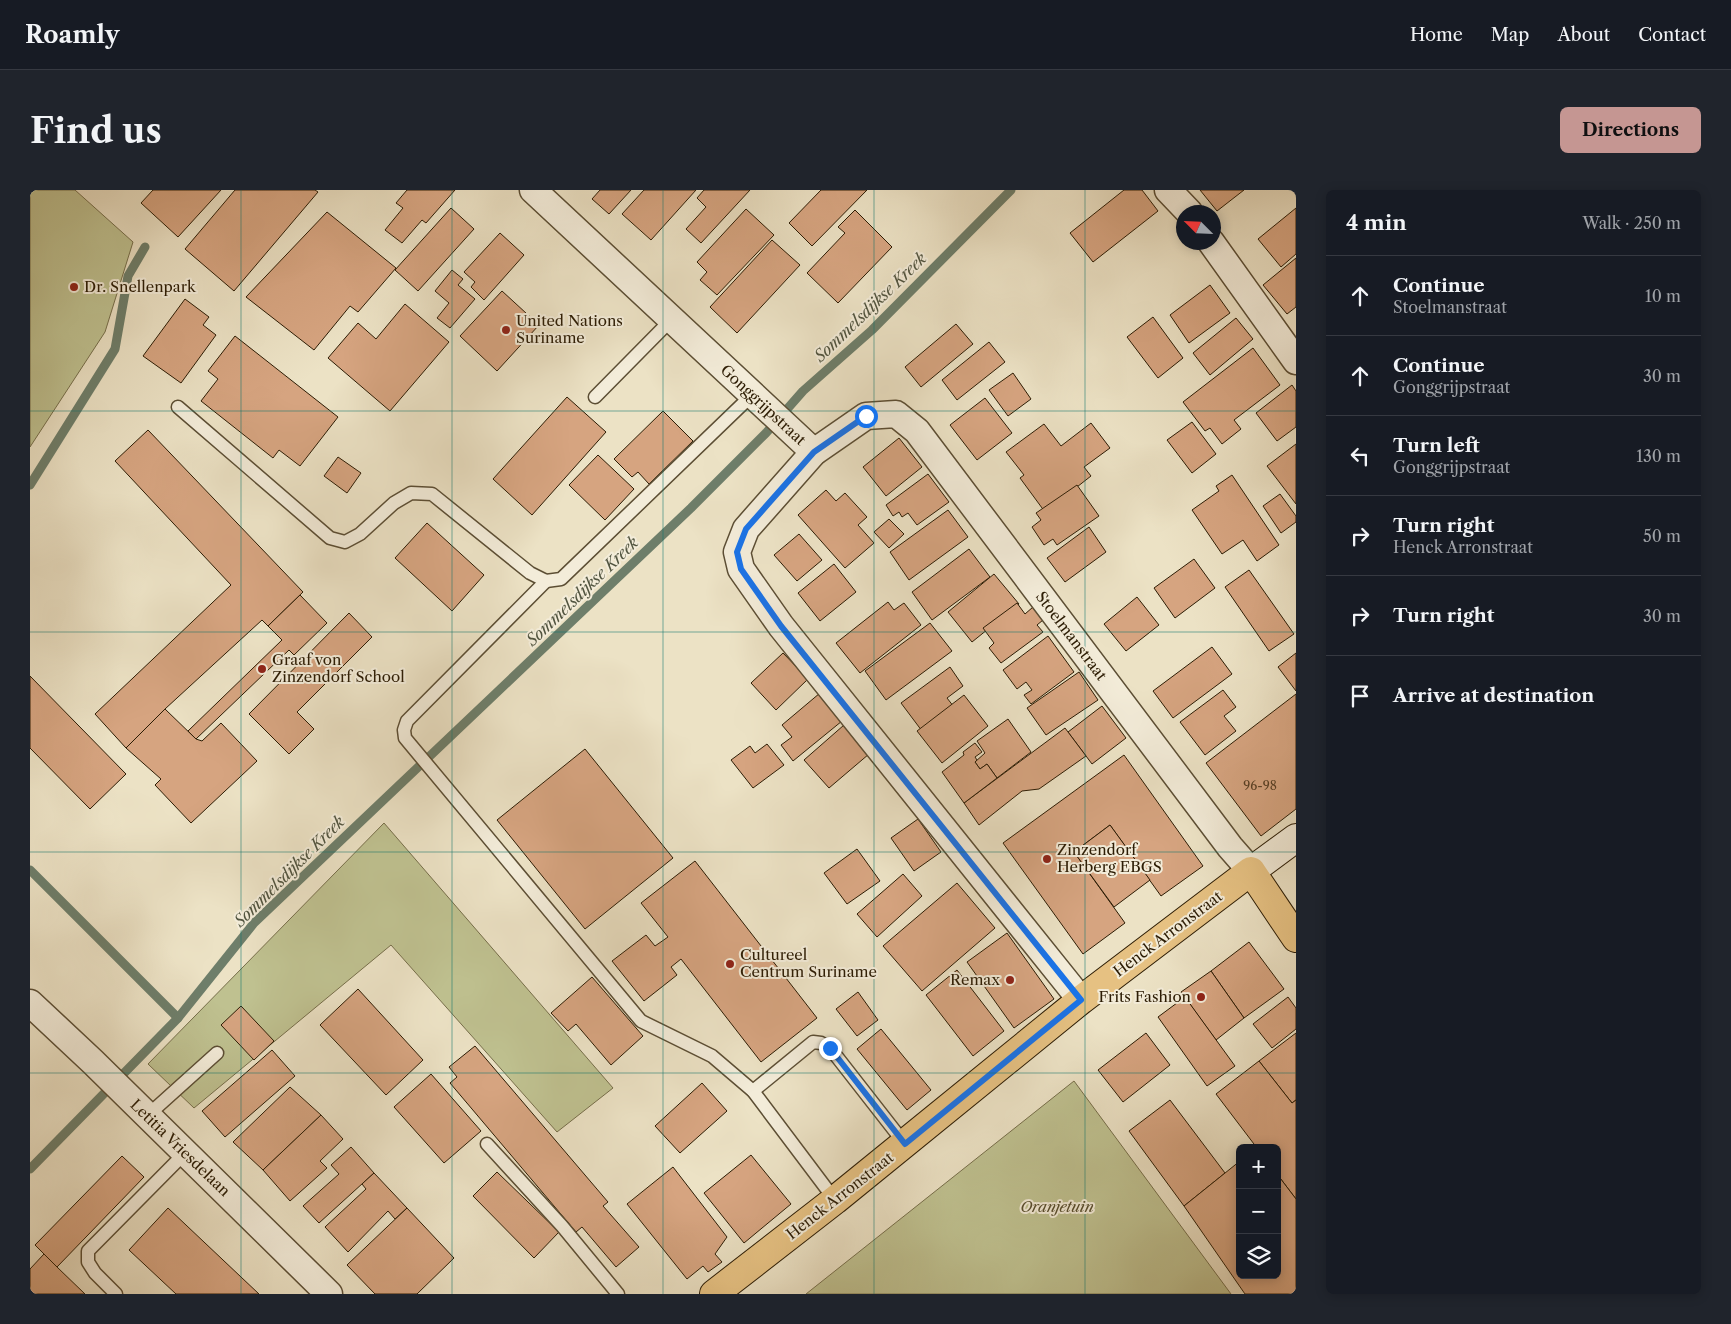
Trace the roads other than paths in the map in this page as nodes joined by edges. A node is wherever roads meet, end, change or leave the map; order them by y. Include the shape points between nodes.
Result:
1 (533, 190) edge
2 (1168, 190) edge
3 (1182, 205) edge
4 (1217, 250) edge
5 (671, 320) junction
6 (1296, 361) edge
7 (595, 397) dead end
8 (755, 398) junction
9 (178, 407) dead end
10 (805, 444) junction
11 (546, 581) junction
12 (1296, 838) edge
13 (1251, 871) junction
14 (1296, 938) edge
15 (1081, 1000) junction
16 (30, 1003) edge
17 (217, 1053) dead end
18 (753, 1091) junction
19 (141, 1110) junction
20 (487, 1144) dead end
21 (905, 1144) junction
22 (185, 1153) junction
23 (836, 1200) junction
24 (116, 1294) edge
25 (329, 1294) edge
26 (618, 1294) edge
27 (714, 1294) edge

1 - 5 street, Gonggrijpstraat
2 - 3 street
4 - 6 street
5 - 7 lane
5 - 8 street, Gonggrijpstraat
8 - 10 street, Gonggrijpstraat
8 - 11 lane via 561,579
9 - 11 lane via 330,538 345,542 360,534 394,503 411,493 432,494 530,573
10 - 13 street, Stoelmanstraat via 866,416 896,414 917,431
10 - 15 street, Gonggrijpstraat via 746,529 737,552 741,569 781,626
11 - 18 lane via 407,721 405,738 641,1021 712,1056
12 - 13 main road, Henck Arronstraat
13 - 14 main road, Stoelmanstraat
13 - 15 main road, Henck Arronstraat
15 - 21 main road, Henck Arronstraat
16 - 19 street, Letitia Vriesdelaan
17 - 19 lane
18 - 21 lane via 813,1042 821,1043 830,1048
18 - 23 lane
19 - 22 street, Letitia Vriesdelaan
20 - 26 lane via 562,1226
21 - 23 main road, Henck Arronstraat
22 - 24 lane via 88,1251 88,1262 95,1273
22 - 25 street, Letitia Vriesdelaan
23 - 27 main road, Henck Arronstraat

